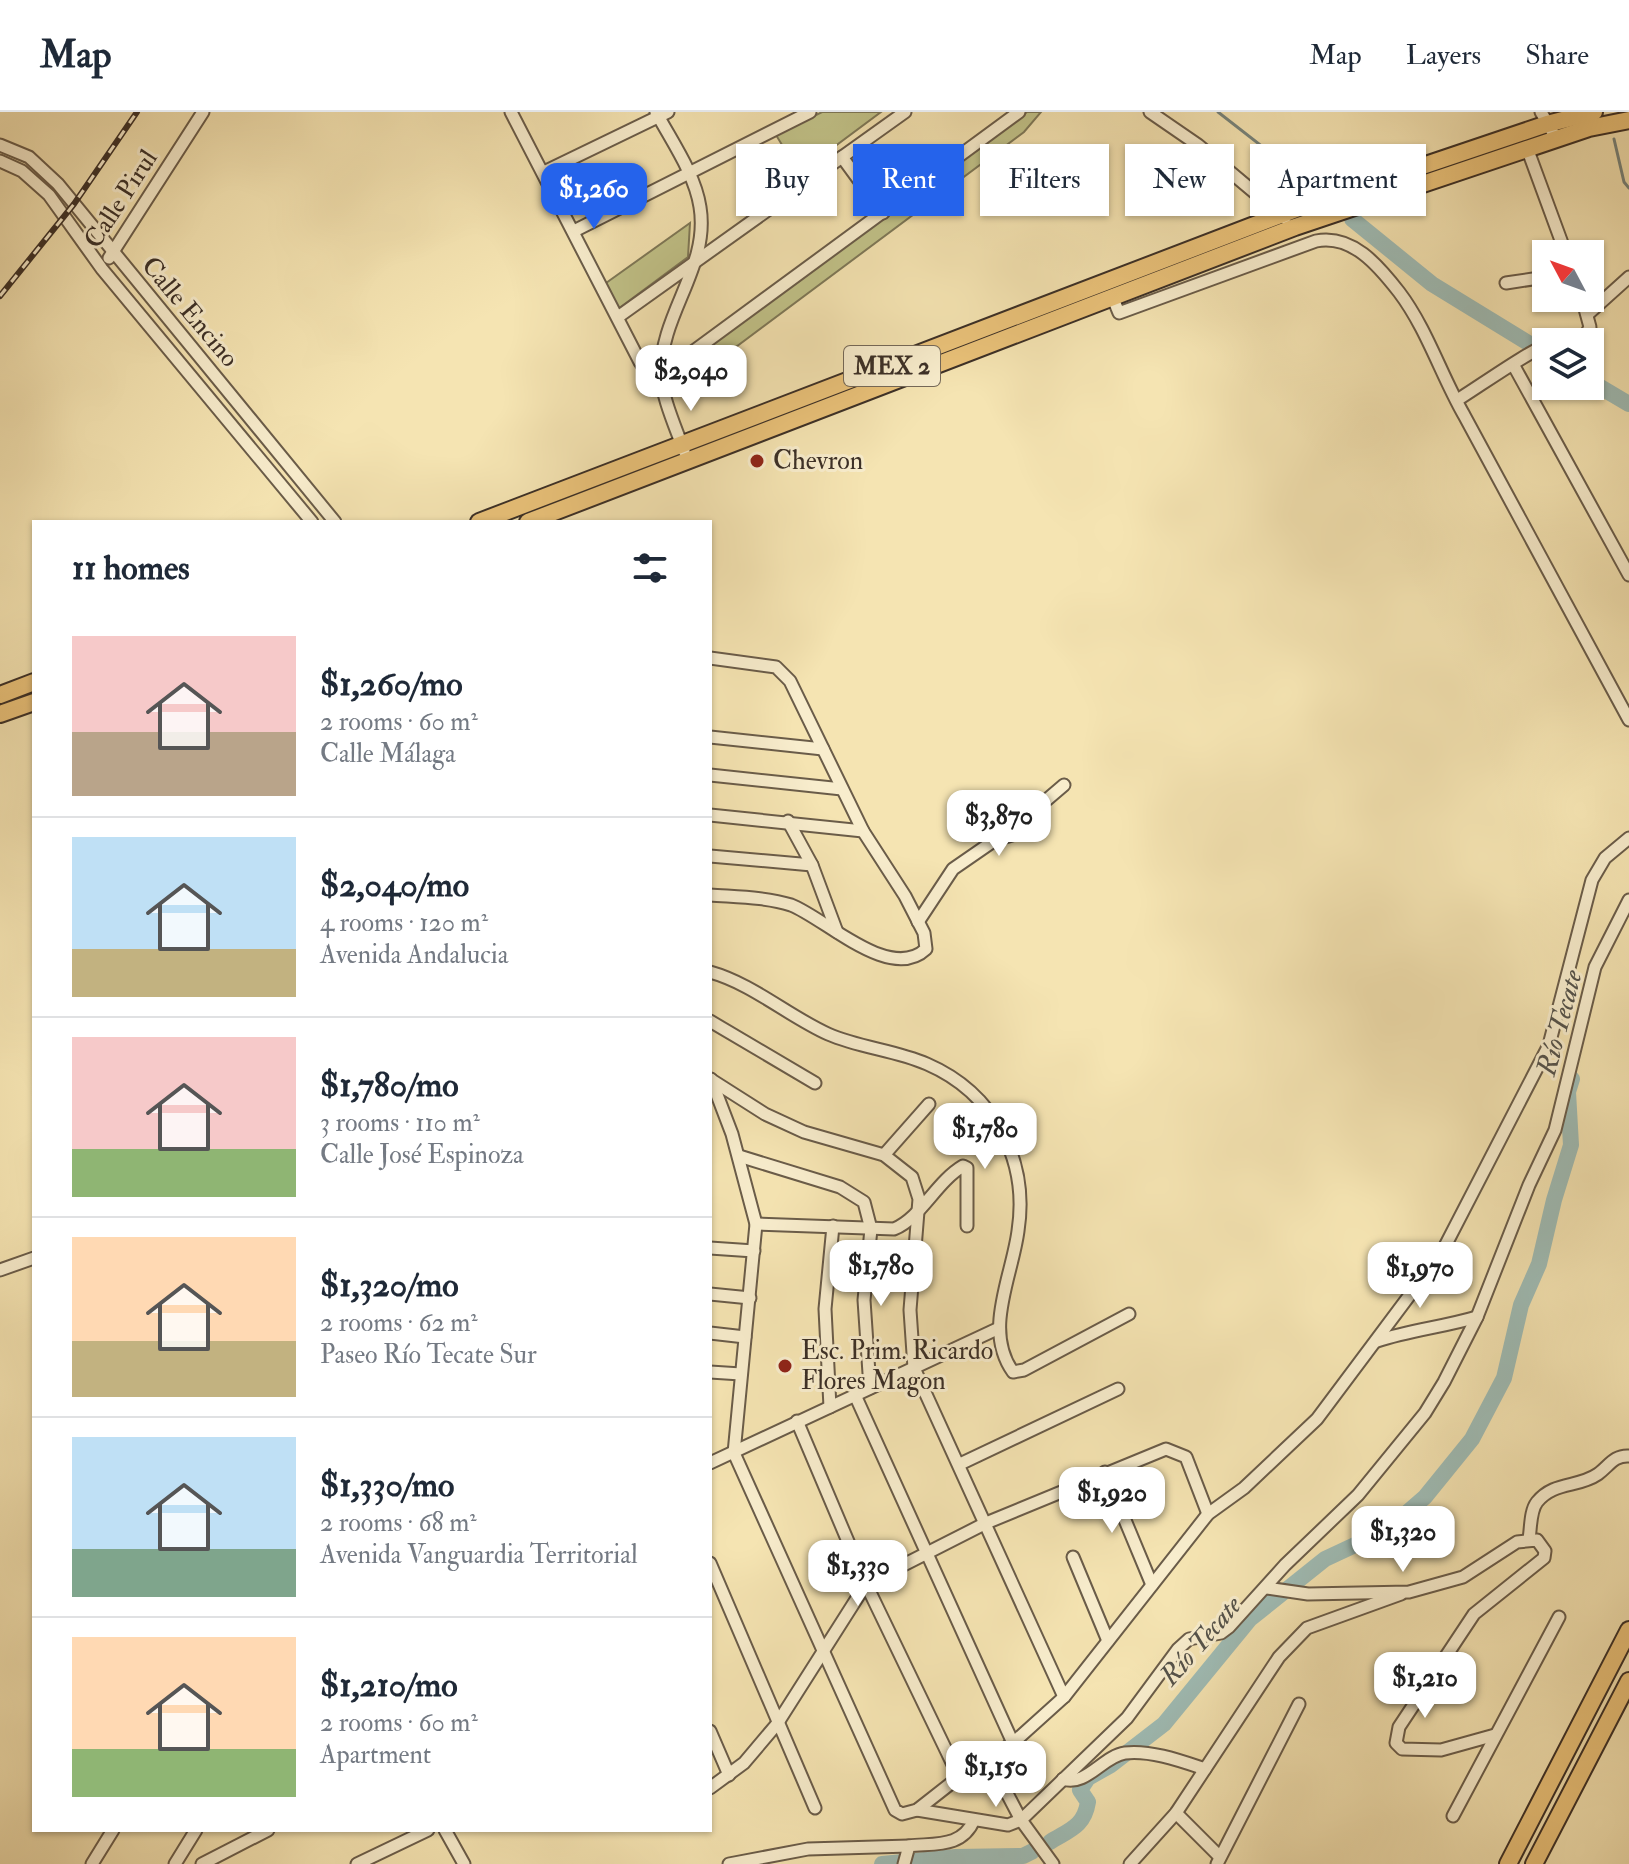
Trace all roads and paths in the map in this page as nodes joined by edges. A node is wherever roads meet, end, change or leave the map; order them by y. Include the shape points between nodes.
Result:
1 (203, 112) edge
2 (810, 112) edge
3 (905, 112) edge
4 (1019, 112) edge
5 (1150, 112) edge
6 (1594, 112) edge
7 (515, 113) edge
8 (661, 114) edge
9 (1627, 121) edge
10 (1548, 125) edge
11 (0, 145) edge
12 (1527, 148) junction
13 (964, 153) edge
14 (842, 157) junction
15 (0, 161) edge
16 (1426, 170) edge
17 (544, 172) junction
18 (688, 172) junction
19 (853, 172) edge
20 (1426, 176) edge
21 (1250, 189) edge
22 (879, 216) edge
23 (1278, 216) edge
24 (1282, 216) edge
25 (1322, 216) edge
26 (1295, 227) junction
27 (574, 231) junction
28 (1561, 240) edge
29 (113, 253) junction
30 (696, 263) junction
31 (102, 269) junction
32 (1629, 277) edge
33 (1532, 279) edge
34 (1506, 283) dead end
35 (1112, 296) junction
36 (1588, 314) joint
37 (618, 317) junction
38 (1589, 328) edge
39 (1532, 351) edge
40 (1514, 366) junction
41 (661, 377) junction
42 (1457, 400) junction
43 (685, 453) junction
44 (310, 520) edge
45 (333, 520) edge
46 (485, 520) edge
47 (533, 520) edge
48 (1629, 575) edge
49 (712, 658) edge
50 (32, 683) edge
51 (0, 695) edge
52 (32, 703) edge
53 (0, 714) edge
54 (1629, 720) edge
55 (712, 737) edge
56 (823, 749) junction
57 (712, 775) edge
58 (1064, 785) dead end
59 (842, 789) junction
60 (712, 815) edge
61 (788, 821) junction
62 (863, 831) junction
63 (1629, 838) edge
64 (712, 856) edge
65 (812, 865) junction
66 (712, 895) edge
67 (1629, 900) edge
68 (918, 922) junction
69 (837, 932) junction
70 (712, 973) edge
71 (712, 1022) edge
72 (712, 1080) edge
73 (815, 1083) dead end
74 (712, 1084) edge
75 (929, 1104) dead end
76 (884, 1155) junction
77 (739, 1156) junction
78 (918, 1208) junction
79 (756, 1224) junction
80 (833, 1226) junction
81 (967, 1226) dead end
82 (871, 1229) junction
83 (712, 1248) edge
84 (754, 1251) junction
85 (32, 1259) edge
86 (0, 1270) edge
87 (712, 1294) edge
88 (750, 1298) junction
89 (1129, 1314) dead end
90 (1477, 1317) junction
91 (997, 1329) junction
92 (712, 1333) edge
93 (745, 1337) junction
94 (1375, 1342) junction
95 (914, 1368) junction
96 (712, 1372) edge
97 (741, 1374) junction
98 (870, 1388) junction
99 (1118, 1389) dead end
100 (855, 1395) junction
101 (830, 1407) junction
102 (797, 1421) junction
103 (734, 1453) junction
104 (1629, 1456) edge
105 (712, 1462) edge
106 (960, 1464) junction
107 (1105, 1472) junction
108 (1208, 1514) junction
109 (986, 1523) junction
110 (1529, 1539) junction
111 (928, 1554) junction
112 (1073, 1557) dead end
113 (712, 1568) edge
114 (866, 1584) junction
115 (1152, 1585) junction
116 (1267, 1588) junction
117 (1409, 1592) junction
118 (1559, 1617) dead end
119 (1629, 1630) edge
120 (1108, 1641) junction
121 (822, 1652) junction
122 (1629, 1681) edge
123 (1064, 1697) junction
124 (1299, 1704) dead end
125 (777, 1724) junction
126 (1495, 1735) junction
127 (712, 1736) edge
128 (1013, 1743) junction
129 (989, 1759) junction
130 (1205, 1769) junction
131 (729, 1775) junction
132 (959, 1777) junction
133 (1063, 1779) junction
134 (712, 1787) edge
135 (815, 1808) dead end
136 (917, 1810) junction
137 (1176, 1813) junction
138 (1453, 1816) dead end
139 (974, 1820) junction
140 (1021, 1820) junction
141 (112, 1832) edge
142 (195, 1832) edge
143 (264, 1832) edge
144 (424, 1832) edge
145 (446, 1832) edge
146 (909, 1846) junction
147 (1218, 1861) edge
148 (1133, 1863) edge
149 (92, 1864) edge
150 (175, 1864) edge
151 (202, 1864) edge
152 (357, 1864) edge
153 (464, 1864) edge
154 (729, 1864) edge
155 (904, 1864) edge
156 (1053, 1864) edge
157 (1508, 1864) edge
158 (1534, 1864) edge

1 - 29 street, Calle Pirul
2 - 18 street
3 - 14 street
4 - 13 street
5 - 21 street
6 - 10 highway, MEX 2
7 - 17 street
8 - 17 street
8 - 18 street
9 - 10 highway, MEX 2
10 - 12 highway, MEX 2
10 - 16 highway, MEX 2
11 - 29 street, Calle Encino via 22,153 48,173
12 - 20 highway, MEX 2
12 - 28 street
14 - 19 street
14 - 30 street
15 - 31 street, Calle Encino via 39,184
17 - 27 street
18 - 27 street
18 - 30 street via 700,208
22 - 41 street
23 - 43 highway, MEX 2
24 - 26 street
25 - 26 highway, MEX 2
26 - 35 highway, MEX 2
27 - 37 street
29 - 31 street, Calle Pirul
29 - 45 street, Calle Encino
30 - 37 street
30 - 41 street via 668,329
31 - 44 street, Calle Encino
32 - 36 street
33 - 34 street
35 - 42 street via 1119,313 1316,241 1346,241 1400,294
35 - 43 highway, MEX 2
36 - 38 street
37 - 41 street via 648,375 653,381
39 - 40 street
40 - 42 street
40 - 48 street
41 - 43 street
42 - 54 street
43 - 46 highway, MEX 2
43 - 47 highway, MEX 2
49 - 56 street via 770,666 785,675
50 - 51 highway
52 - 53 highway
55 - 56 street
56 - 59 street
57 - 59 street
58 - 68 street via 1015,834 987,845 953,869
59 - 62 street
60 - 61 street
61 - 62 street
61 - 65 street
62 - 68 street
63 - 94 street via 1605,858 1592,880 1549,1045 1528,1091 1442,1252
64 - 65 street
65 - 69 street
66 - 69 street via 789,905
67 - 90 street via 1595,967 1555,1130
68 - 69 street via 926,949 912,957 873,954
70 - 91 street via 834,1037 926,1063 992,1112 1008,1139 1020,1188 1018,1231
71 - 73 street
72 - 76 street via 794,1128
74 - 77 street
75 - 76 street
76 - 78 street via 912,1177
77 - 79 street
77 - 82 street via 853,1193 867,1209
78 - 81 street via 963,1166
78 - 82 street via 901,1226
78 - 95 street via 910,1310
79 - 80 street
79 - 84 street
80 - 82 street
80 - 101 street via 825,1309
82 - 98 street via 864,1300
83 - 84 street
84 - 88 street
85 - 86 street
87 - 88 street
88 - 93 street
89 - 91 street via 1018,1372 1010,1368
90 - 94 street via 1419,1327
90 - 116 street via 1416,1424 1358,1495
91 - 95 street
92 - 93 street
93 - 97 street
94 - 108 street via 1317,1419 1244,1488
95 - 98 street
95 - 106 street
96 - 97 street
97 - 103 street
98 - 100 street
99 - 106 street
100 - 101 street
100 - 111 street
101 - 102 street
102 - 103 street
102 - 114 street
103 - 105 street
103 - 121 street
104 - 110 street via 1617,1457 1598,1474 1581,1483 1561,1484 1540,1498
106 - 109 street
107 - 108 street via 1155,1451 1171,1450 1186,1457
107 - 109 street
107 - 115 street
108 - 115 street
109 - 111 street
109 - 123 street
110 - 117 street via 1463,1577
110 - 126 street via 1542,1545 1544,1558 1474,1614 1399,1727 1396,1743 1402,1749 1441,1750
111 - 114 street
111 - 128 street
112 - 120 street
113 - 125 street
114 - 121 street
114 - 132 street
115 - 120 street
116 - 117 street via 1308,1594
116 - 133 street via 1221,1633 1198,1636 1178,1649 1127,1718
117 - 130 street via 1307,1628 1288,1647
118 - 126 street
119 - 157 highway
120 - 123 street
121 - 125 street
121 - 136 street via 895,1810
122 - 158 highway
123 - 128 street
124 - 147 street
125 - 131 street
125 - 135 street
126 - 138 street
127 - 131 street
128 - 129 street
129 - 132 street
129 - 140 street
130 - 133 street via 1126,1753 1076,1781
130 - 137 street
131 - 134 street
132 - 136 street
133 - 140 street
136 - 139 street
137 - 147 street
137 - 148 street
139 - 140 street via 1008,1825
139 - 146 street via 958,1841
140 - 156 street
141 - 149 street
142 - 150 street
143 - 151 street
144 - 152 street
145 - 153 street
146 - 154 street via 808,1849
146 - 155 street

